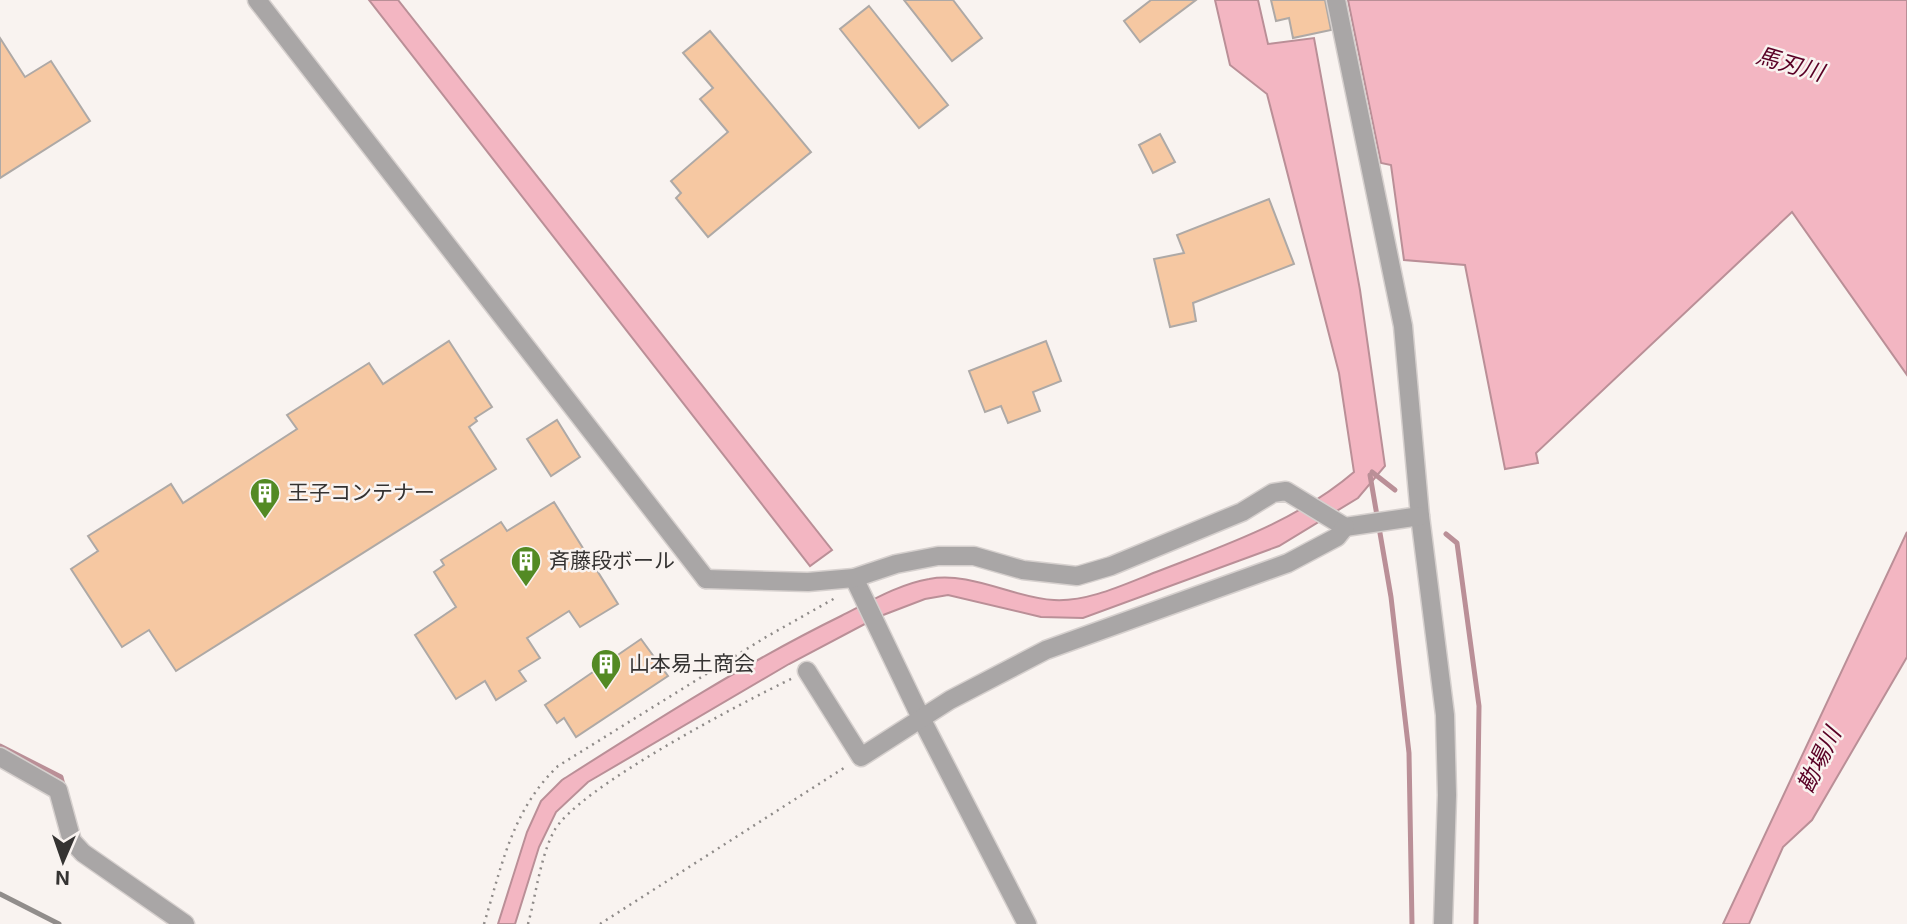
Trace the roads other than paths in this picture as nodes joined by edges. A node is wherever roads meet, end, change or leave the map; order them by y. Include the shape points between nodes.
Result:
1 (257, 0) edge
2 (1336, 0) edge
3 (1420, 516) junction
4 (1346, 524) junction
5 (857, 588) junction
6 (807, 671) road end
7 (922, 720) junction
8 (0, 757) edge
9 (185, 924) edge
10 (1027, 924) edge
11 (1443, 924) edge

1 - 5 street via 706,579
2 - 3 street via 1403,326
3 - 4 street
3 - 11 street via 1445,715
4 - 5 street via 1286,491 1111,566 1077,576 1023,570 974,556 938,556 896,564
4 - 7 street via 1337,537 1288,563 1046,650 950,700
5 - 7 street
6 - 7 street via 861,757
7 - 10 street
8 - 9 street via 58,790 72,841 83,853

